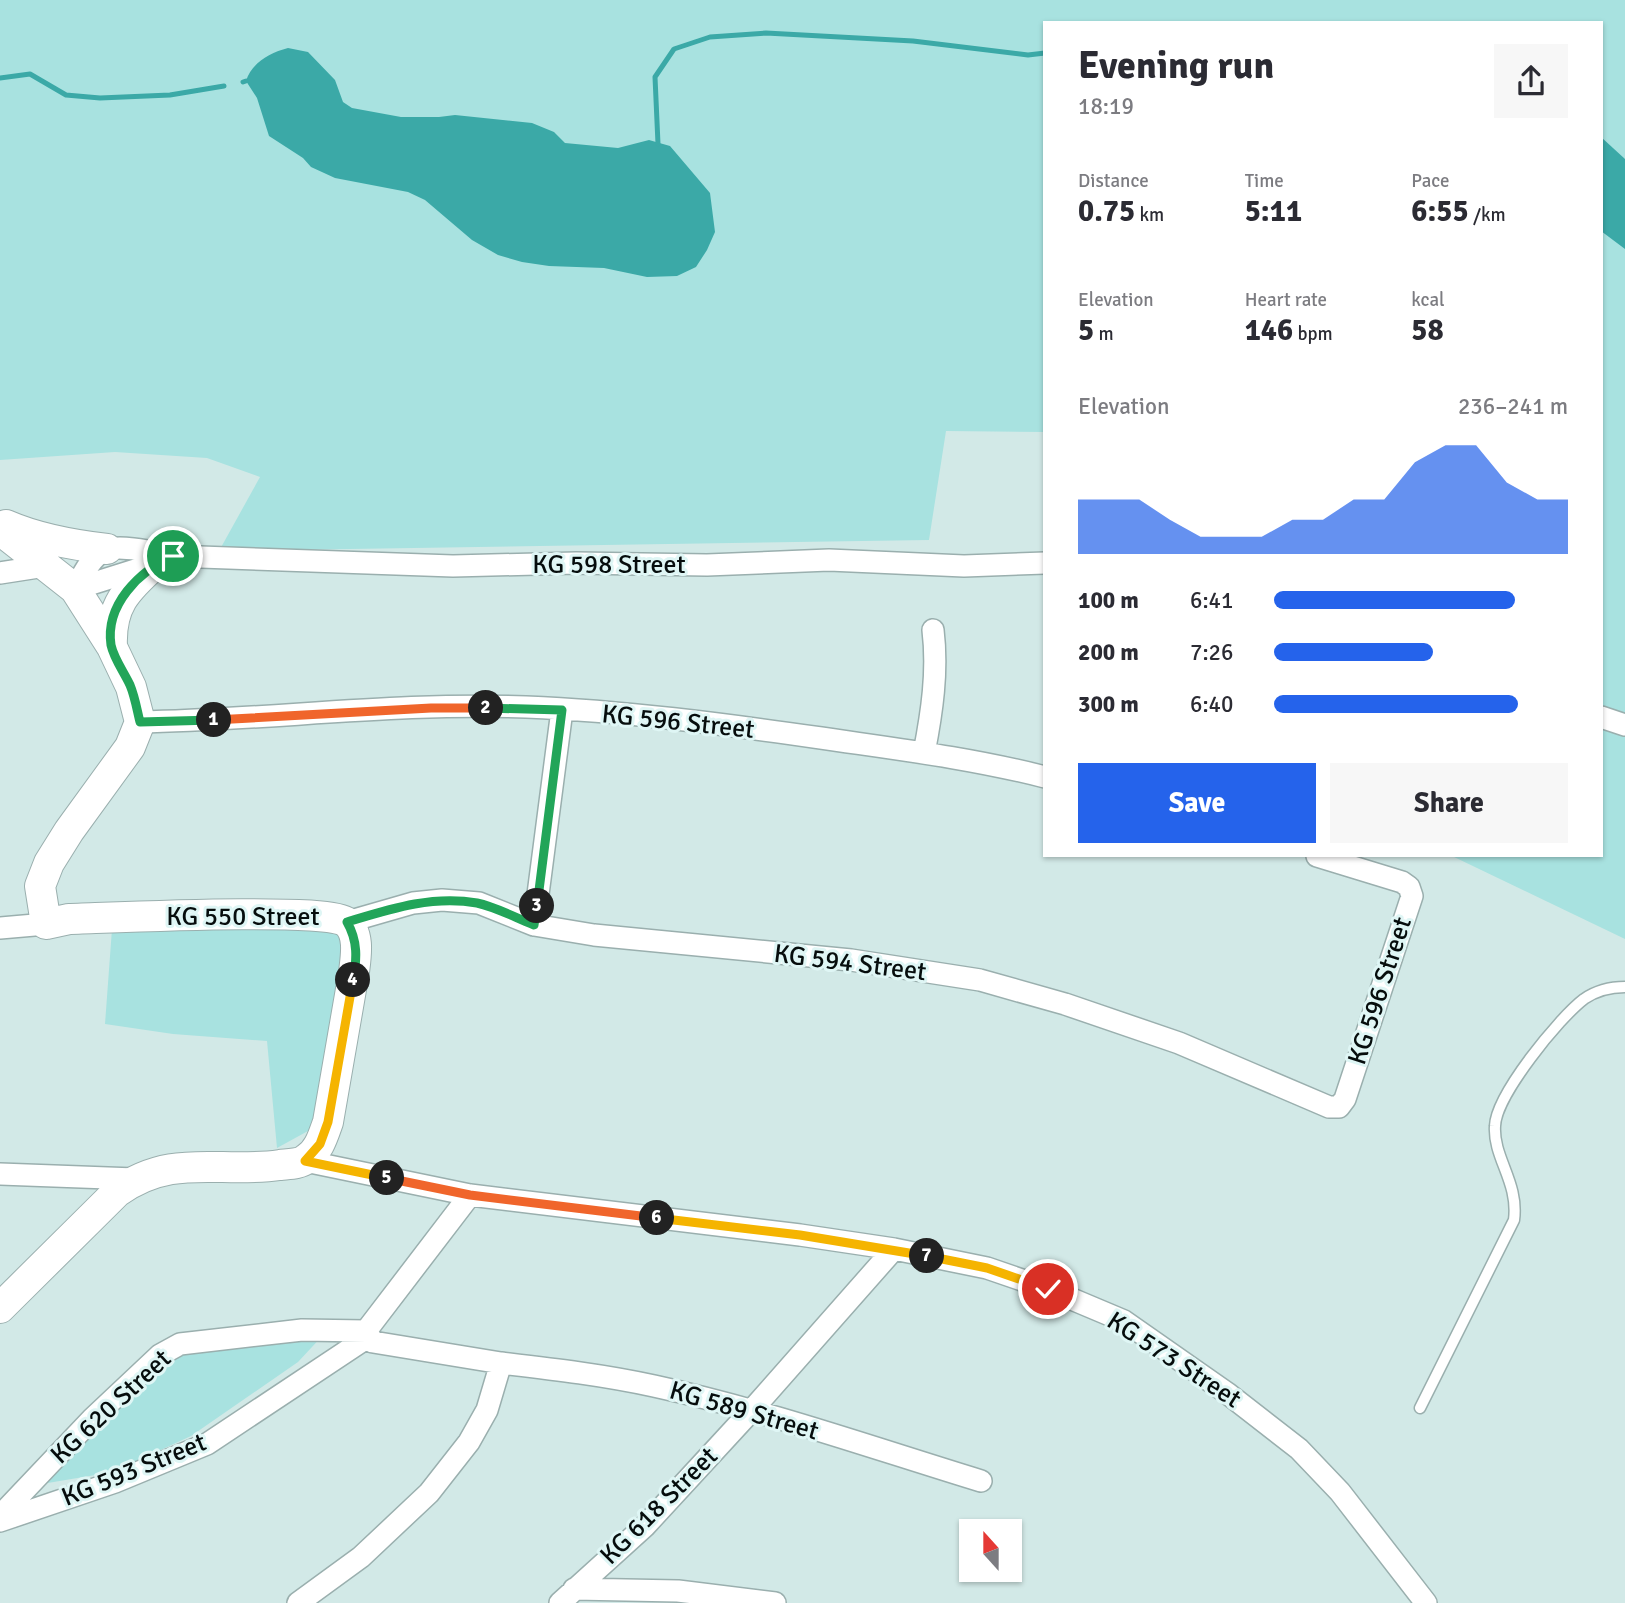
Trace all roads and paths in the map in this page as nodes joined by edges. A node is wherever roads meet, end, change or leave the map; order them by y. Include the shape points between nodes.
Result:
1 (0, 522) edge
2 (0, 530) edge
3 (107, 549) junction
4 (164, 560) junction
5 (1043, 563) edge
6 (45, 566) junction
7 (0, 573) edge
8 (75, 589) junction
9 (933, 630) dead end
10 (111, 647) junction
11 (562, 710) junction
12 (1603, 718) edge
13 (140, 722) junction
14 (1625, 725) edge
15 (924, 753) junction
16 (1043, 777) edge
17 (1320, 857) edge
18 (347, 922) junction
19 (46, 924) junction
20 (534, 925) junction
21 (0, 928) edge
22 (1625, 987) edge
23 (1339, 1107) joint
24 (305, 1161) junction
25 (0, 1174) edge
26 (135, 1179) junction
27 (470, 1195) junction
28 (894, 1250) junction
29 (13, 1282) edge
30 (0, 1308) edge
31 (367, 1334) junction
32 (501, 1363) junction
33 (1420, 1409) dead end
34 (751, 1411) junction
35 (981, 1481) dead end
36 (0, 1519) edge
37 (567, 1596) edge
38 (298, 1603) edge
39 (775, 1603) edge
40 (1426, 1603) edge

1 - 3 street via 28,534
2 - 6 street
3 - 4 street, KG 598 Street via 138,550
3 - 8 street via 84,571
4 - 5 street, KG 598 Street via 453,566 829,560 964,566
4 - 8 street, KG 598 Street
4 - 10 street via 129,588 118,605
6 - 7 street
6 - 8 street
8 - 10 street
9 - 15 street via 936,655
10 - 13 street via 131,687
11 - 13 street, KG 596 Street via 431,708
11 - 15 street, KG 596 Street via 715,723
11 - 20 street
12 - 14 street
13 - 19 street via 130,747 49,863 40,887
15 - 16 street, KG 596 Street
17 - 23 street, KG 596 Street via 1402,882 1412,896
18 - 19 street, KG 550 Street via 326,916 258,914 69,919
18 - 20 street, KG 594 Street via 413,903 442,900 479,903
18 - 24 street, KG 550 Street via 356,947 354,972 328,1122 320,1144
19 - 21 street
20 - 23 street, KG 594 Street via 851,960 980,980 1179,1043 1329,1107
22 - 33 lane via 1598,991 1570,1012 1529,1061 1497,1111 1497,1144 1514,1193 1514,1220
24 - 26 street via 165,1169
24 - 27 street, KG 573 Street
25 - 26 street
26 - 29 street
27 - 28 street, KG 573 Street
27 - 31 street, KG 593 Street
28 - 34 street, KG 618 Street
28 - 40 street, KG 573 Street via 987,1268 1124,1321 1300,1449 1340,1492
29 - 30 street
31 - 32 street, KG 620 Street via 373,1342
31 - 36 street, KG 593 Street via 207,1444 115,1482
31 - 36 street, KG 620 Street via 302,1330 180,1344 160,1355 92,1419
32 - 34 street, KG 589 Street via 654,1386
32 - 38 street via 487,1410 429,1493 361,1557
34 - 35 street, KG 589 Street
34 - 37 street, KG 618 Street via 645,1526
37 - 39 street via 677,1591

